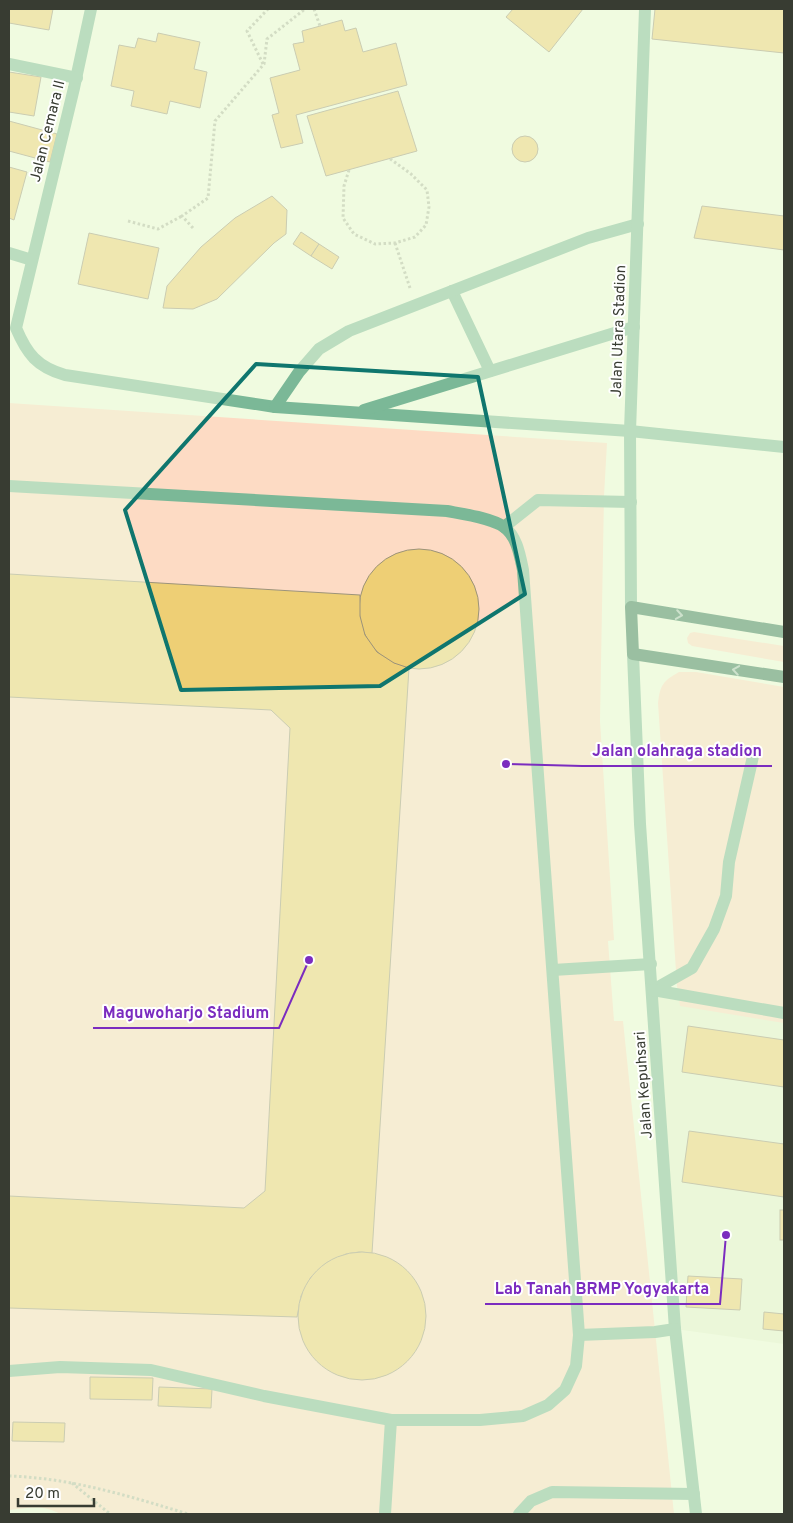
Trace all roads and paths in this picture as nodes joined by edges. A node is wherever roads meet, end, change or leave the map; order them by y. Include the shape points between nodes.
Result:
1 (91, 9) edge
2 (268, 9) edge
3 (305, 9) edge
4 (314, 9) edge
5 (645, 9) edge
6 (320, 26) dead end
7 (9, 64) edge
8 (264, 64) junction
9 (76, 78) junction
10 (389, 158) dead end
11 (349, 170) dead end
12 (182, 216) junction
13 (128, 221) dead end
14 (638, 224) junction
15 (192, 228) dead end
16 (395, 243) junction
17 (9, 253) edge
18 (32, 260) junction
19 (452, 291) junction
20 (415, 304) junction
21 (634, 327) junction
22 (490, 371) junction
23 (275, 406) junction
24 (357, 412) junction
25 (630, 430) junction
26 (784, 447) edge
27 (9, 486) edge
28 (631, 502) junction
29 (504, 527) junction
30 (631, 607) junction
31 (784, 632) edge
32 (633, 654) junction
33 (784, 677) edge
34 (754, 752) dead end
35 (650, 964) junction
36 (553, 970) junction
37 (653, 990) junction
38 (784, 1013) edge
39 (675, 1329) junction
40 (579, 1335) junction
41 (9, 1371) edge
42 (391, 1420) junction
43 (9, 1476) edge
44 (72, 1482) junction
45 (694, 1494) junction
46 (110, 1514) edge
47 (188, 1514) edge
48 (385, 1514) edge
49 (519, 1514) edge
50 (696, 1514) edge

1 - 9 street, Jalan Cemara II
2 - 8 path via 247,31
3 - 8 path via 267,39
4 - 6 path
5 - 14 street, Jalan Utara Stadion
7 - 9 street
8 - 12 path via 215,121 208,198
9 - 18 street, Jalan Cemara II
10 - 16 path via 427,190 429,207 426,225 415,237
11 - 16 path via 344,186 342,218 354,234 375,244
12 - 13 path via 158,230
12 - 15 path
14 - 19 street via 588,238
14 - 21 street, Jalan Utara Stadion
16 - 20 path
17 - 18 street
18 - 23 street, Jalan Cemara II via 16,328 25,348 52,371
19 - 20 street
19 - 22 street
20 - 23 street via 349,331 319,349
21 - 22 street
21 - 25 street, Jalan Utara Stadion
22 - 24 street
23 - 24 street, Jalan Cemara II
24 - 25 street, Jalan Cemara II
25 - 26 street, Jalan Cemara II
25 - 28 street, Jalan Utara Stadion
27 - 29 street via 447,511 482,518
28 - 29 street via 538,500
28 - 30 street, Jalan Utara Stadion
29 - 36 street via 520,552 523,570
30 -> 31 main road
30 - 32 main road, Jalan Utara Stadion
33 -> 32 main road
32 - 35 street, Jalan Kepuhsari
34 - 37 street via 729,862 726,896 714,929 692,968
35 - 36 street
35 - 37 street, Jalan Kepuhsari
36 - 40 street
37 - 38 street
37 - 39 street, Jalan Kepuhsari
39 - 40 street
39 - 45 street, Jalan Kepuhsari
40 - 42 street via 576,1366 566,1390 548,1405 523,1416 480,1420
41 - 42 street via 60,1367 151,1370
42 - 48 street
43 - 44 path
44 - 46 path
44 - 47 path
45 - 49 street via 552,1492 531,1500
45 - 50 street, Jalan Kepuhsari

